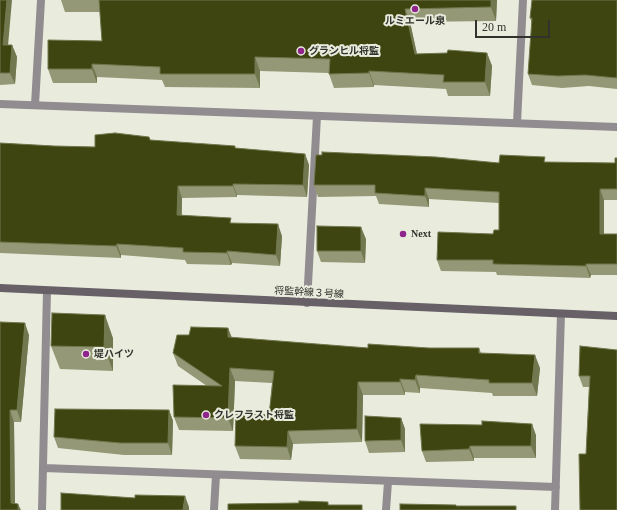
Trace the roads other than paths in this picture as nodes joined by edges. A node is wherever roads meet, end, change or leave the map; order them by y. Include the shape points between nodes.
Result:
1 (41, 0) edge
2 (524, 0) edge
3 (0, 104) edge
4 (35, 105) junction
5 (317, 116) junction
6 (517, 123) junction
7 (617, 127) edge
8 (0, 288) edge
9 (47, 291) junction
10 (307, 303) junction
11 (561, 314) junction
12 (617, 316) edge
13 (44, 468) junction
14 (216, 475) junction
15 (388, 482) junction
16 (556, 487) junction
17 (42, 510) edge
18 (214, 510) edge
19 (386, 510) edge
20 (555, 510) edge

1 - 4 street
2 - 6 street
3 - 4 street
4 - 5 street
5 - 6 street
5 - 10 street
6 - 7 street
8 - 9 street, 将監幹線３号線
9 - 10 street, 将監幹線３号線
9 - 13 street
10 - 11 street, 将監幹線３号線
11 - 12 street, 将監幹線３号線
11 - 16 street
13 - 14 street
13 - 17 street
14 - 15 street
14 - 18 street
15 - 16 street
15 - 19 street
16 - 20 street

